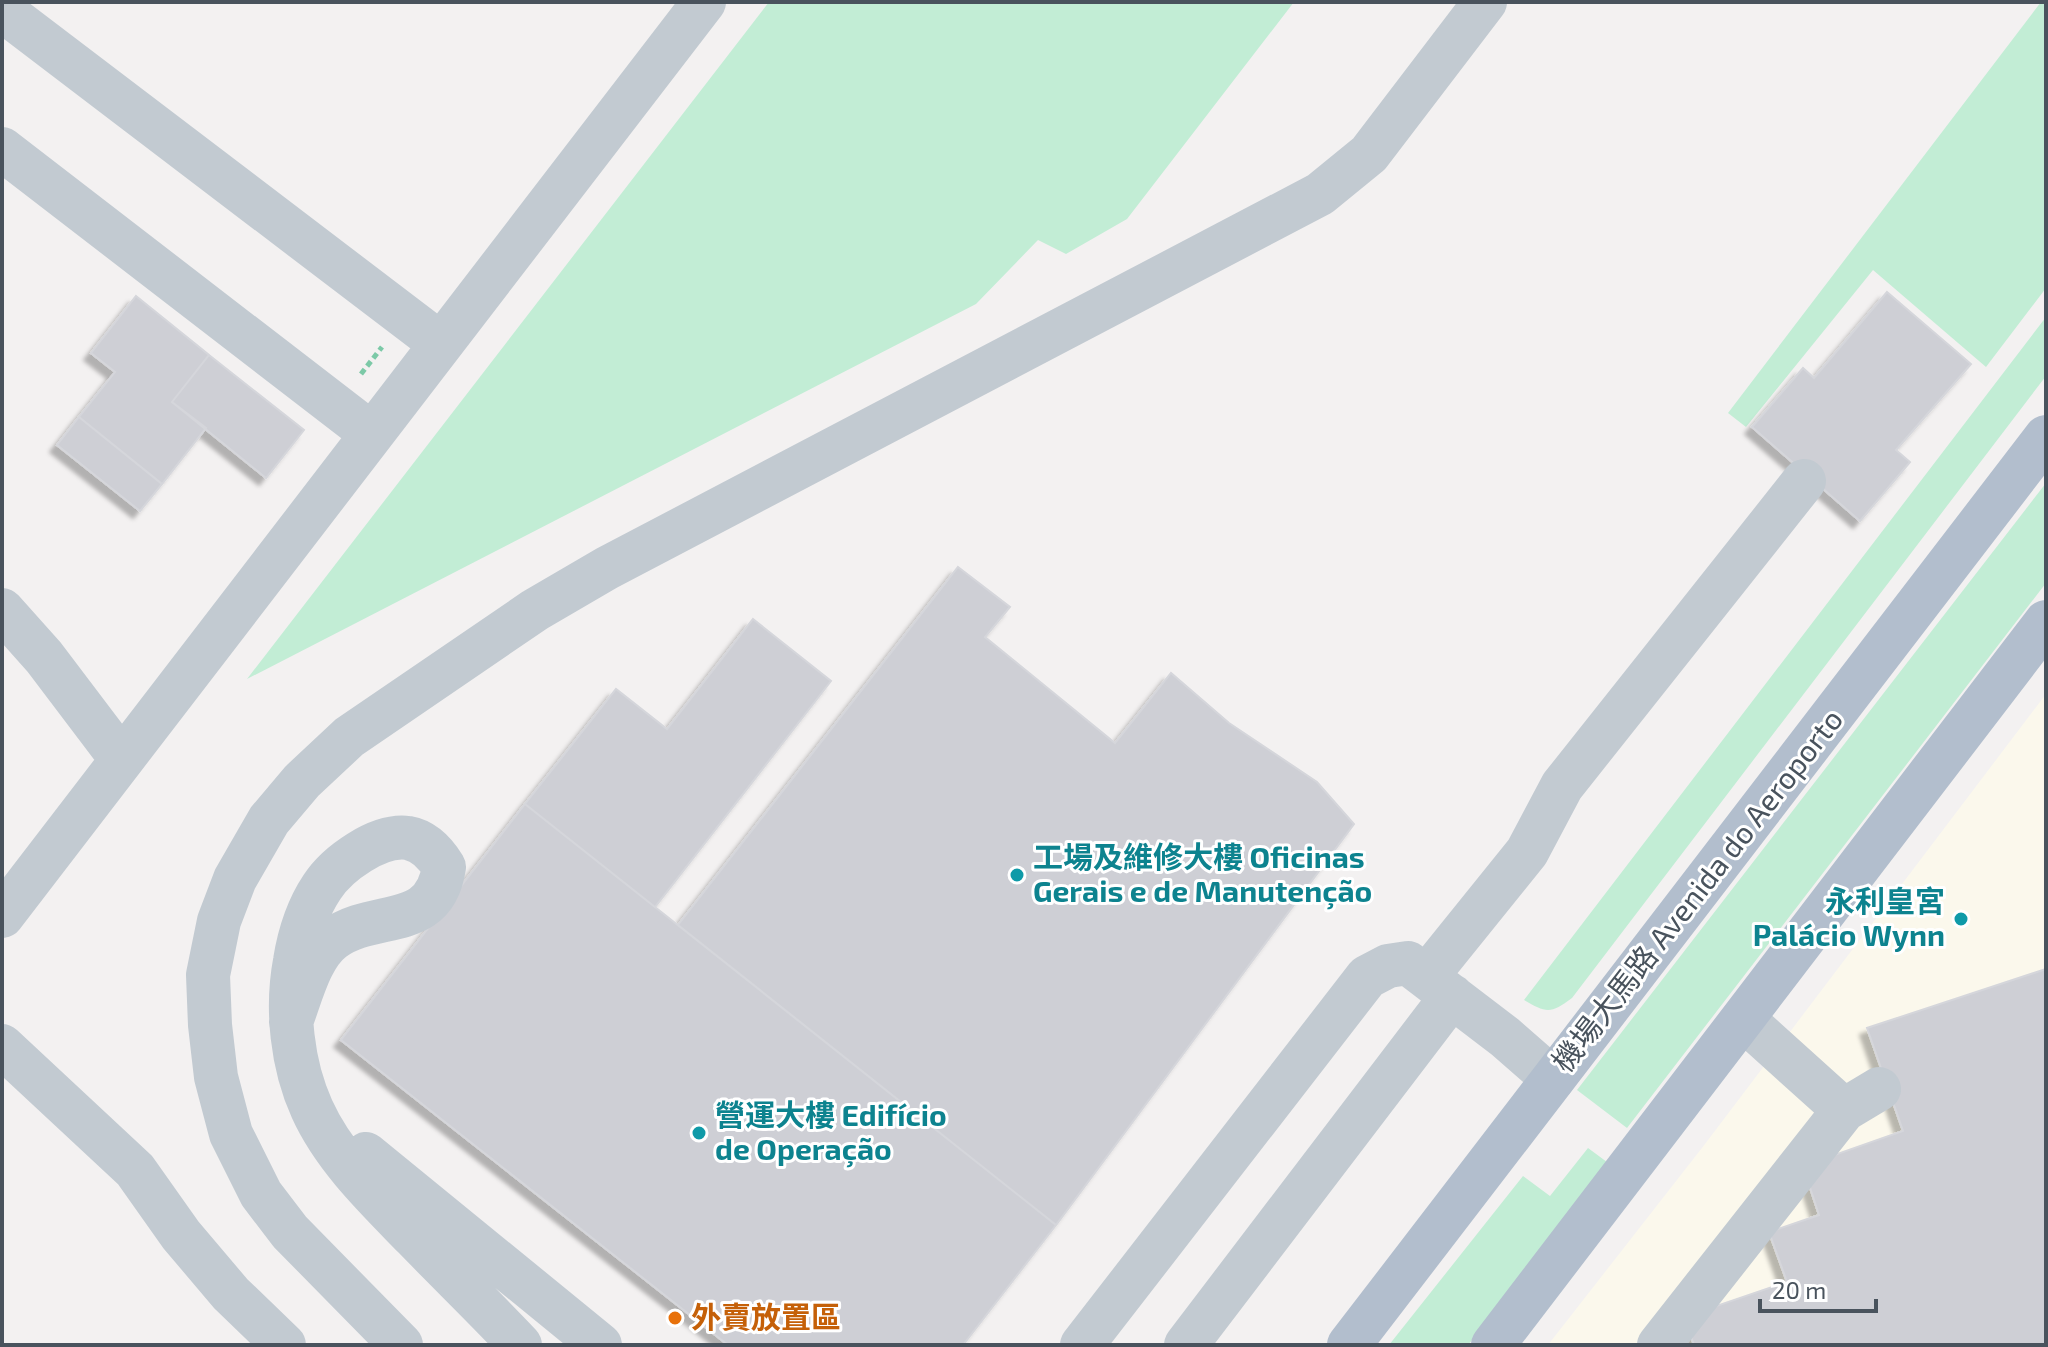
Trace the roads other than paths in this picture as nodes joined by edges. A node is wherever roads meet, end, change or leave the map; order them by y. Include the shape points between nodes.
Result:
1 (704, 2) edge
2 (1485, 2) edge
3 (2, 10) edge
4 (2, 149) edge
5 (441, 344) junction
6 (372, 434) junction
7 (2046, 437) edge
8 (1804, 481) dead end
9 (2, 610) edge
10 (2046, 622) edge
11 (122, 760) junction
12 (2, 916) edge
13 (1440, 986) junction
14 (1743, 1019) junction
15 (291, 1022) dead end
16 (2, 1046) edge
17 (1553, 1079) junction
18 (306, 1093) junction
19 (284, 1345) edge
20 (401, 1345) edge
21 (520, 1345) edge
22 (600, 1345) edge
23 (1082, 1345) edge
24 (1186, 1345) edge
25 (1349, 1345) edge
26 (1493, 1345) edge
27 (1659, 1345) edge

1 - 5 street
2 - 20 street via 1369,154 1320,194 535,610 349,737 269,820 235,879 219,921 208,975 216,1077 231,1134 261,1194 319,1263
3 - 5 street
4 - 6 street
5 - 6 street
6 - 11 street
7 - 17 main road, 機場大馬路 Avenida do Aeroporto
8 - 13 street via 1562,786
9 - 11 street
10 - 14 main road
11 - 12 street
13 - 17 street
13 - 23 street via 1408,963 1367,977
13 - 24 street
14 - 26 main road
14 - 27 street via 1861,1099
15 - 18 street
16 - 19 street via 135,1170 231,1294
17 - 25 main road, 機場大馬路 Avenida do Aeroporto
18 - 21 street via 333,1146 379,1202
18 - 22 street via 362,1150

